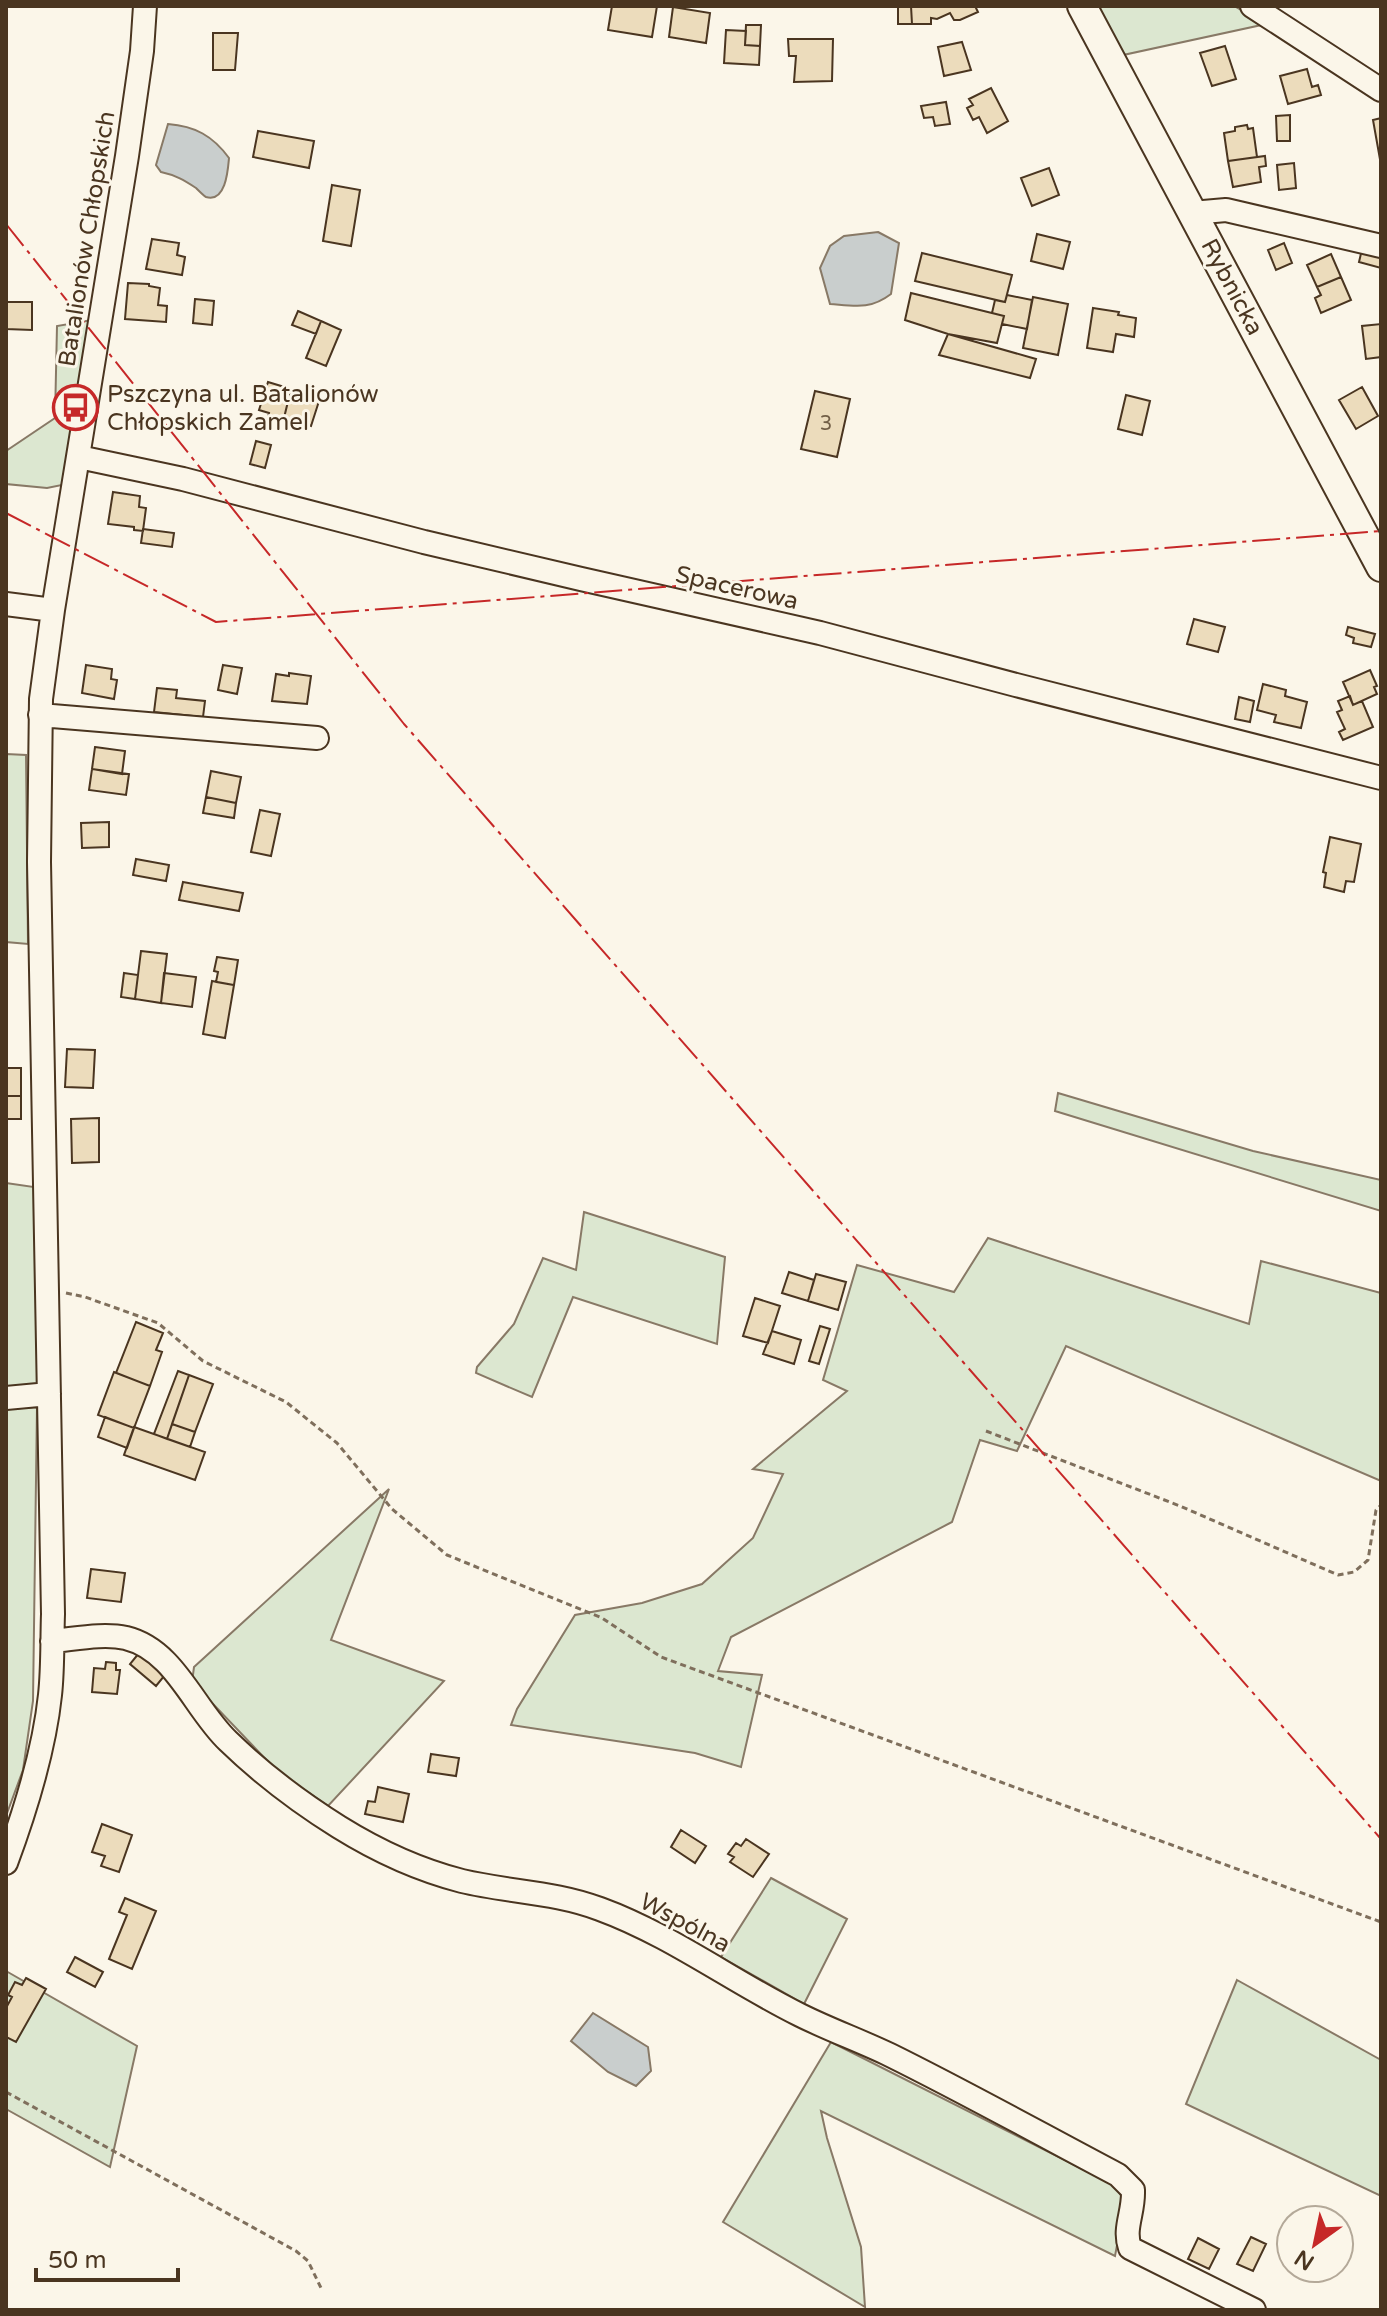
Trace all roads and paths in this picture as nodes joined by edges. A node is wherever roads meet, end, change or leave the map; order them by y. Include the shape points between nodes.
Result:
1 (145, 6) edge
2 (1082, 6) edge
3 (1252, 6) edge
4 (1381, 90) edge
5 (1192, 213) junction
6 (1381, 246) edge
7 (79, 457) junction
8 (1372, 527) edge
9 (1381, 567) edge
10 (6, 604) edge
11 (53, 610) junction
12 (40, 715) junction
13 (317, 738) dead end
14 (1381, 778) edge
15 (47, 1289) junction
16 (49, 1394) junction
17 (6, 1398) edge
18 (986, 1431) dead end
19 (1381, 1505) edge
20 (52, 1641) junction
21 (6, 1863) edge
22 (1381, 1922) edge
23 (6, 2092) edge
24 (322, 2290) dead end
25 (1254, 2310) edge

1 - 7 street, Batalionów Chłopskich
2 - 5 main road, Rybnicka
3 - 4 street
5 - 6 street via 1226,210
5 - 8 main road, Rybnicka
7 - 11 street, Batalionów Chłopskich
7 - 14 street, Spacerowa via 820,633
8 - 9 main road, Rybnicka
10 - 11 street
11 - 12 street, Batalionów Chłopskich
12 - 13 street
12 - 15 street, Batalionów Chłopskich
15 - 16 street, Batalionów Chłopskich
15 - 22 path via 158,1323 203,1361 286,1402 337,1443 392,1509 447,1555 602,1618 661,1657
16 - 17 street
16 - 20 street, Batalionów Chłopskich
18 - 19 path via 1180,1506 1338,1575 1354,1572 1368,1560
20 - 21 street, Batalionów Chłopskich via 45,1731
20 - 25 street, Wspólna via 124,1638 146,1647 164,1660 225,1738 290,1794 397,1857 463,1881 601,1909 1118,2175 1133,2190 1126,2237 1130,2248
23 - 24 path via 296,2251 308,2261

